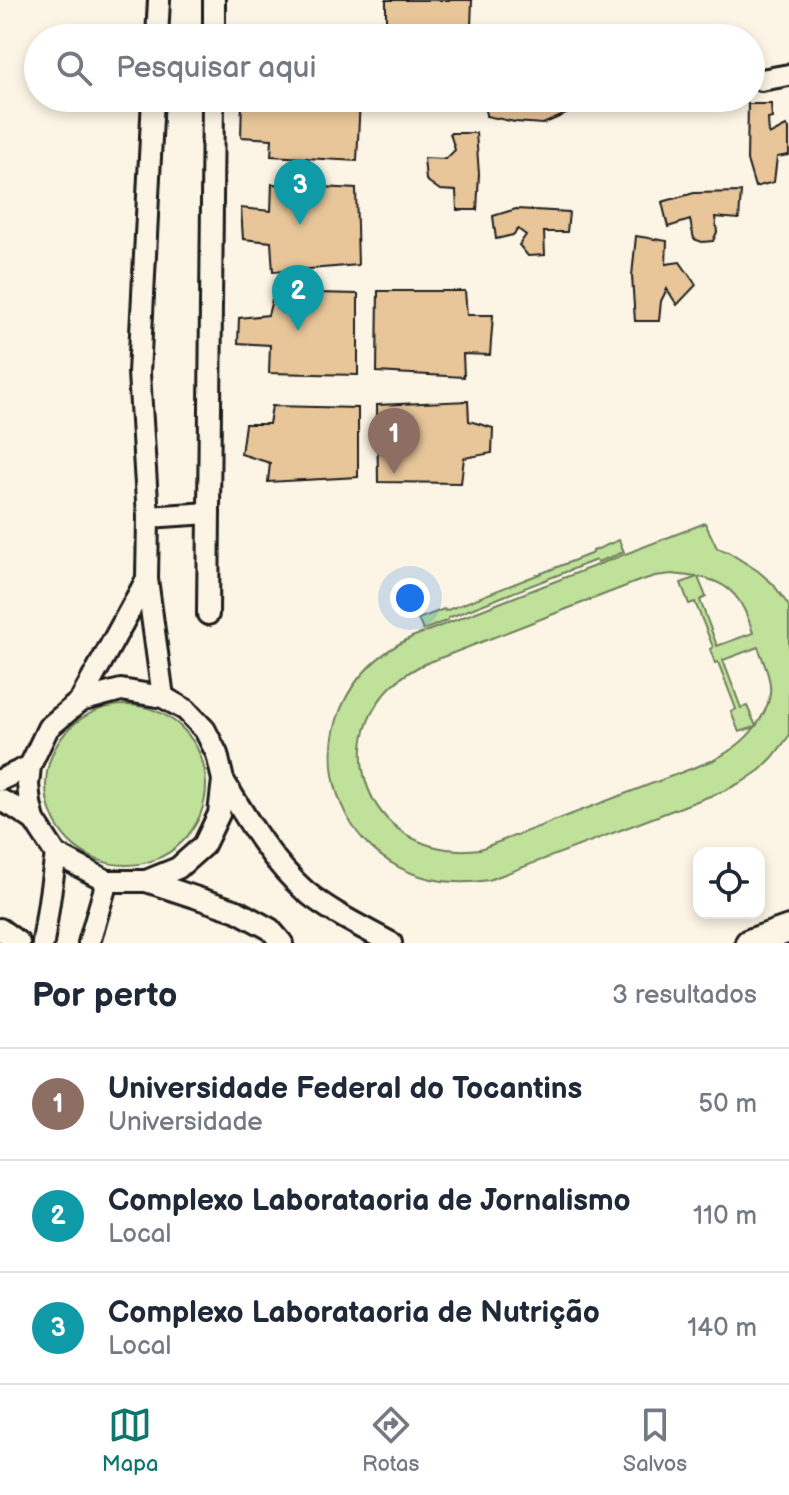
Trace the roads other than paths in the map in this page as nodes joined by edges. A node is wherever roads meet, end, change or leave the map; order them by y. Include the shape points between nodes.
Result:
1 (159, 0) edge
2 (214, 0) edge
3 (158, 24) edge
4 (214, 24) edge
5 (789, 75) edge
6 (765, 79) edge
7 (152, 112) edge
8 (213, 112) edge
9 (209, 513) junction
10 (148, 517) junction
11 (147, 579) junction
12 (208, 614) dead end
13 (163, 697) junction
14 (80, 701) junction
15 (30, 766) junction
16 (0, 780) edge
17 (223, 780) junction
18 (0, 800) edge
19 (34, 820) junction
20 (56, 854) junction
21 (107, 881) junction
22 (146, 881) junction
23 (0, 929) edge
24 (789, 929) edge
25 (19, 943) edge
26 (43, 943) edge
27 (89, 943) edge
28 (282, 943) edge
29 (391, 943) edge
30 (749, 943) edge

1 - 3 street
2 - 4 street
5 - 6 street
7 - 10 street via 139,373
8 - 9 street
9 - 10 street
9 - 12 street
10 - 11 street
11 - 13 street
11 - 14 street
13 - 14 street via 121,690
13 - 17 street via 205,730
14 - 15 street via 48,728
15 - 16 street
15 - 19 street
17 - 22 street via 219,814 204,845 178,868
17 - 29 street via 260,838 307,892
18 - 19 street
19 - 20 street
20 - 21 street
20 - 26 street
21 - 22 street
21 - 27 street
22 - 28 street via 237,911 270,929
23 - 25 street
24 - 30 main road

